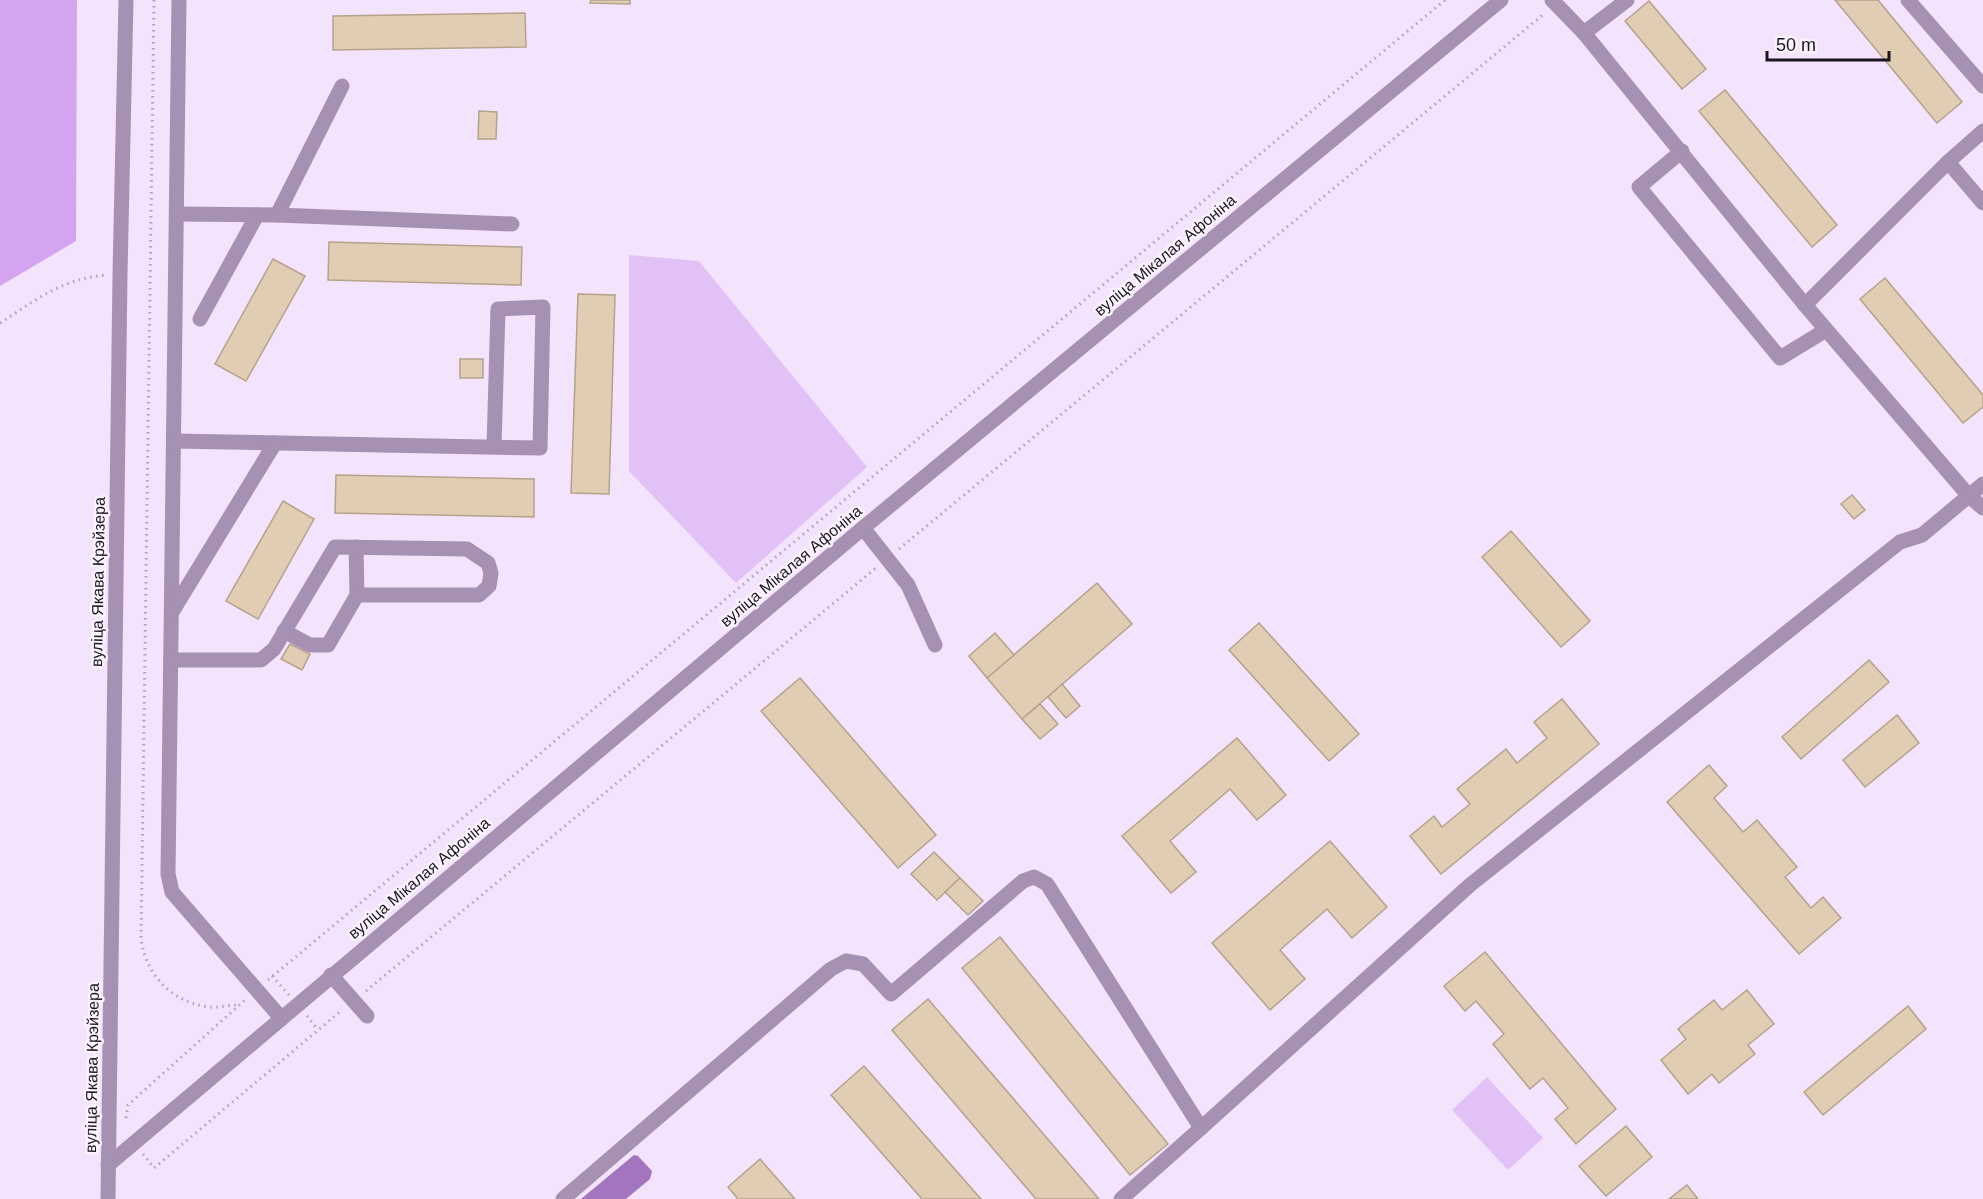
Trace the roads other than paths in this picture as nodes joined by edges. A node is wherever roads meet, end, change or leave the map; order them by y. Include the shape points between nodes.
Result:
1 (126, 0) edge
2 (179, 0) edge
3 (1501, 0) edge
4 (1627, 0) edge
5 (1908, 0) edge
6 (1554, 2) edge
7 (1584, 33) junction
8 (342, 86) dead end
9 (1983, 86) edge
10 (1983, 131) edge
11 (1682, 151) junction
12 (1948, 162) junction
13 (1983, 203) edge
14 (177, 214) junction
15 (257, 215) junction
16 (277, 215) junction
17 (512, 225) dead end
18 (1805, 305) junction
19 (200, 319) dead end
20 (1826, 330) junction
21 (174, 441) junction
22 (275, 443) junction
23 (494, 447) junction
24 (1983, 484) edge
25 (1969, 496) junction
26 (1983, 508) edge
27 (863, 528) junction
28 (356, 547) junction
29 (357, 595) junction
30 (171, 613) junction
31 (284, 631) junction
32 (935, 645) dead end
33 (171, 660) junction
34 (331, 975) junction
35 (367, 1016) dead end
36 (280, 1018) junction
37 (1201, 1128) junction
38 (108, 1165) junction
39 (108, 1199) edge
40 (562, 1199) edge
41 (1121, 1199) edge

1 - 38 street, вуліца Якава Крэйзера
2 - 14 street
3 - 27 street, вуліца Мікалая Афоніна
4 - 7 street
5 - 9 street
6 - 7 street
7 - 11 street
8 - 16 street
10 - 12 street
11 - 18 street
11 - 20 street via 1639,187 1780,358
12 - 13 street
12 - 18 street
14 - 15 street
14 - 21 street
15 - 16 street
15 - 19 street
16 - 17 street
18 - 20 street
20 - 25 street
21 - 22 street
21 - 30 street
22 - 23 street
22 - 30 street
23 - 23 street via 540,448 543,308 498,309
24 - 25 street
25 - 26 street
25 - 37 street via 1922,535 1900,542 1470,885
27 - 32 street via 908,585
27 - 34 street, вуліца Мікалая Афоніна
28 - 29 street
28 - 29 street via 467,549 488,563 491,573 489,586 479,595
28 - 31 street via 335,547
29 - 31 street via 328,645 310,645
30 - 33 street
31 - 33 street via 274,649 261,660
33 - 36 street via 168,874 172,892
34 - 35 street
34 - 36 street, вуліца Мікалая Афоніна
36 - 38 street, вуліца Мікалая Афоніна
37 - 40 street via 1047,884 1034,877 1023,881 891,994 863,964 846,961 831,969
37 - 41 street
38 - 39 street, вуліца Якава Крэйзера

